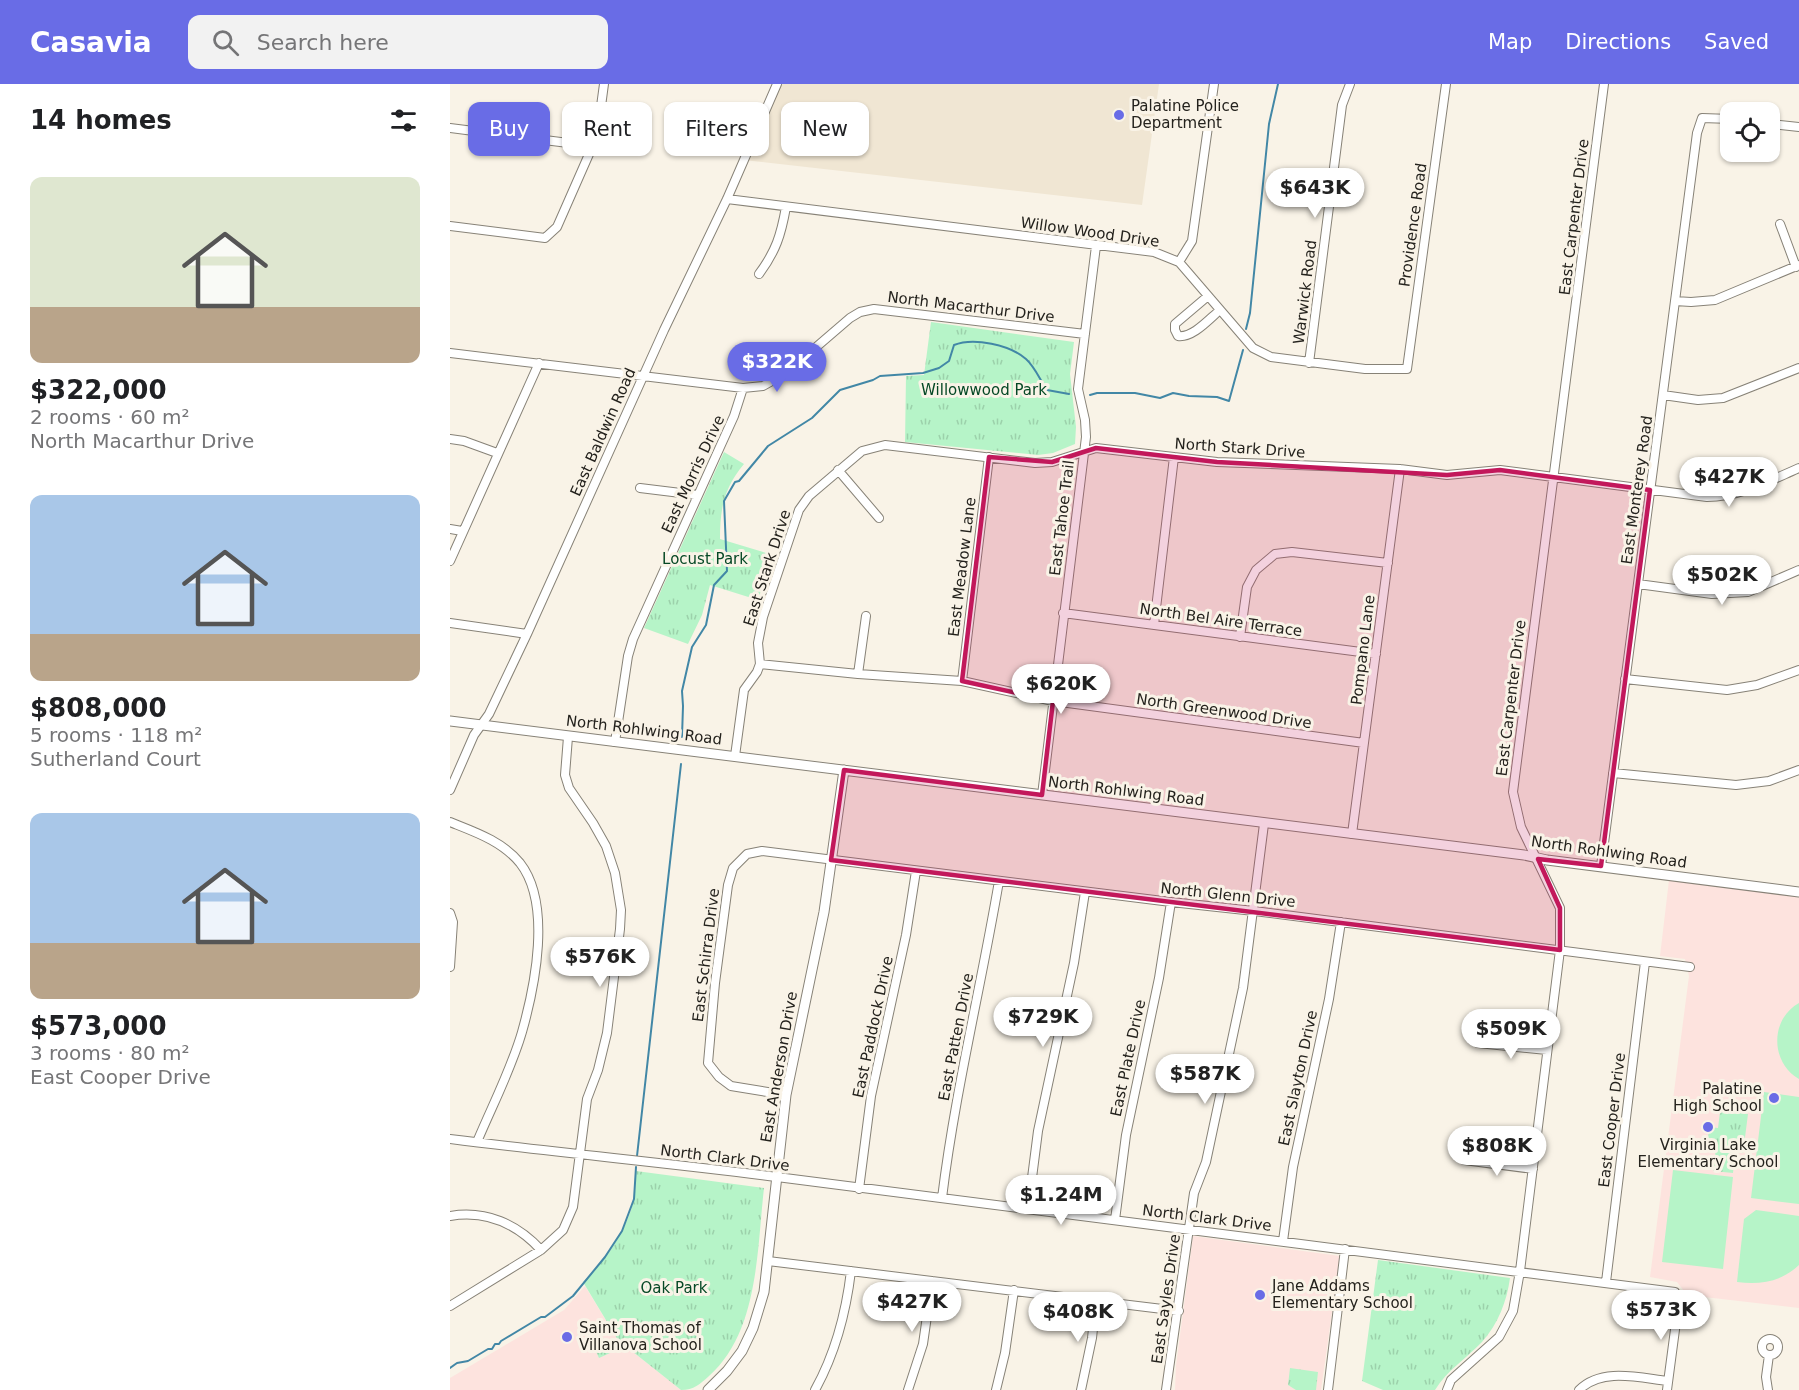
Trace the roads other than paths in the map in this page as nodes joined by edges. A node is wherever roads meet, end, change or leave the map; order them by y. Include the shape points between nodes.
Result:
1 (604, 84) edge
2 (777, 84) edge
3 (1214, 84) edge
4 (1350, 84) edge
5 (1446, 84) edge
6 (1604, 84) edge
7 (602, 102) edge
8 (1720, 119) edge
9 (1780, 125) edge
10 (1799, 127) edge
11 (450, 128) edge
12 (562, 142) edge
13 (588, 156) edge
14 (727, 199) junction
15 (786, 207) junction
16 (1780, 224) dead end
17 (450, 226) edge
18 (1096, 246) junction
19 (1179, 262) junction
20 (1797, 266) edge
21 (759, 274) dead end
22 (1208, 296) junction
23 (1675, 301) junction
24 (1220, 310) junction
25 (1085, 334) junction
26 (450, 353) edge
27 (539, 363) junction
28 (1310, 363) junction
29 (1799, 368) edge
30 (1407, 369) joint
31 (643, 376) junction
32 (743, 388) junction
33 (1663, 395) junction
34 (450, 440) edge
35 (1084, 451) junction
36 (497, 453) junction
37 (989, 457) junction
38 (1174, 458) junction
39 (1799, 468) edge
40 (1400, 469) junction
41 (838, 470) junction
42 (1554, 477) junction
43 (640, 488) dead end
44 (1650, 490) junction
45 (697, 495) junction
46 (879, 518) dead end
47 (450, 530) edge
48 (462, 531) junction
49 (450, 561) edge
50 (1388, 563) junction
51 (1799, 570) edge
52 (1638, 584) junction
53 (1063, 613) junction
54 (866, 616) dead end
55 (450, 623) edge
56 (1154, 625) junction
57 (527, 634) junction
58 (1240, 637) junction
59 (1376, 654) junction
60 (760, 664) junction
61 (1799, 670) edge
62 (858, 674) junction
63 (1625, 679) junction
64 (962, 681) junction
65 (1053, 701) junction
66 (450, 721) edge
67 (481, 724) junction
68 (568, 737) junction
69 (615, 742) junction
70 (1364, 743) junction
71 (735, 756) junction
72 (844, 770) junction
73 (1799, 770) edge
74 (1613, 773) junction
75 (450, 790) edge
76 (1042, 795) junction
77 (450, 822) edge
78 (1264, 824) junction
79 (1352, 834) junction
80 (762, 851) joint
81 (1537, 858) junction
82 (831, 860) junction
83 (1601, 866) junction
84 (916, 871) junction
85 (999, 881) junction
86 (1085, 892) junction
87 (1799, 892) edge
88 (1171, 902) junction
89 (1254, 911) junction
90 (450, 914) edge
91 (1341, 922) junction
92 (1560, 950) junction
93 (1645, 962) junction
94 (450, 967) edge
95 (1690, 968) dead end
96 (1478, 1043) dead end
97 (1547, 1050) junction
98 (786, 1095) junction
99 (450, 1139) edge
100 (477, 1142) junction
101 (580, 1156) junction
102 (1464, 1160) dead end
103 (1533, 1169) junction
104 (776, 1177) junction
105 (859, 1189) junction
106 (942, 1198) junction
107 (1028, 1209) junction
108 (450, 1216) edge
109 (1115, 1220) junction
110 (1190, 1229) junction
111 (1283, 1241) junction
112 (1345, 1249) junction
113 (541, 1250) junction
114 (768, 1261) junction
115 (851, 1271) junction
116 (1520, 1271) junction
117 (932, 1281) junction
118 (1606, 1282) junction
119 (1014, 1290) junction
120 (1096, 1301) junction
121 (450, 1306) edge
122 (1179, 1311) junction
123 (1769, 1355) dead end
124 (1668, 1386) edge
125 (708, 1390) edge
126 (815, 1390) edge
127 (908, 1390) edge
128 (996, 1390) edge
129 (1081, 1390) edge
130 (1167, 1390) edge
131 (1328, 1390) edge
132 (1446, 1390) edge
133 (1579, 1390) edge
134 (1768, 1390) edge

1 - 7 street
2 - 14 street, East Baldwin Road
3 - 19 street via 1192,241
4 - 28 street, Warwick Road via 1342,105
5 - 30 street, Providence Road
6 - 42 street, East Carpenter Drive
8 - 23 street, East Monterey Road via 1702,118 1697,133
9 - 10 street
11 - 12 street
13 - 17 street via 557,227 545,238
14 - 15 street, Willow Wood Drive
14 - 31 street, East Baldwin Road
15 - 18 street, Willow Wood Drive
15 - 21 street via 781,234
16 - 20 street
18 - 19 street, Willow Wood Drive via 1154,252
18 - 25 street, East Tahoe Trail
19 - 22 street, Willow Wood Drive
20 - 23 street via 1715,300
22 - 24 street, Willow Wood Drive
22 - 24 street via 1174,324 1179,336 1192,333
23 - 33 street, East Monterey Road
24 - 28 street, Willow Wood Drive via 1253,348 1271,357
25 - 32 street, North Macarthur Drive via 874,309 850,318 786,373 763,386
25 - 35 street, East Tahoe Trail via 1078,389 1086,428
26 - 27 street, North Macarthur Drive
27 - 31 street, North Macarthur Drive
27 - 36 street
28 - 30 street, Willow Wood Drive
29 - 33 street via 1723,398 1698,400
31 - 32 street, North Macarthur Drive
31 - 57 street, East Baldwin Road
32 - 45 street, East Morris Drive
33 - 44 street, East Monterey Road
34 - 36 street
35 - 37 street, North Stark Drive via 1052,462
35 - 38 street, North Stark Drive via 1096,448
35 - 53 street, East Tahoe Trail
36 - 48 street
37 - 41 street, North Stark Drive via 885,445 862,451
37 - 64 street, East Meadow Lane
38 - 40 street, North Stark Drive
38 - 56 street
39 - 44 street, North Stark Drive via 1730,495 1707,497
40 - 42 street, North Stark Drive via 1448,476 1495,470
40 - 50 street, Pompano Lane
41 - 46 street
41 - 60 street, East Stark Drive via 799,510 763,617 758,643
42 - 44 street, North Stark Drive
42 - 81 street, East Carpenter Drive via 1513,792 1521,827
43 - 45 street
44 - 52 street, East Monterey Road
45 - 69 street, East Morris Drive via 633,639
47 - 48 street
48 - 49 street
50 - 58 street via 1292,552 1275,555 1256,570 1247,587
50 - 59 street, Pompano Lane
51 - 52 street via 1748,592 1713,594
52 - 63 street, East Monterey Road
53 - 56 street, North Bel Aire Terrace
53 - 65 street, East Tahoe Trail
54 - 62 street
55 - 57 street
56 - 58 street, North Bel Aire Terrace
57 - 67 street, East Baldwin Road
58 - 59 street, North Bel Aire Terrace
59 - 70 street, Pompano Lane
60 - 62 street, North Greenwood Drive
60 - 71 street via 744,690
61 - 63 street via 1757,685 1727,690
62 - 64 street, North Greenwood Drive
63 - 74 street, East Monterey Road
64 - 65 street, North Greenwood Drive
65 - 70 street, North Greenwood Drive
65 - 76 street, East Tahoe Trail
66 - 67 street, North Rohlwing Road
67 - 68 street, North Rohlwing Road
67 - 75 street, East Baldwin Road
68 - 69 street, North Rohlwing Road
68 - 101 street via 568,788 606,846 621,910 607,1033 587,1099
69 - 71 street, North Rohlwing Road
70 - 79 street, Pompano Lane
71 - 72 street, North Rohlwing Road
72 - 76 street, North Rohlwing Road
72 - 82 street, East Anderson Drive
73 - 74 street via 1769,781 1736,785
74 - 83 street, East Monterey Road
76 - 78 street, North Rohlwing Road
77 - 100 street via 493,840 520,864 533,890 539,917 527,1010 516,1050
78 - 79 street, North Rohlwing Road
78 - 89 street, East Sayles Drive
79 - 81 street, North Rohlwing Road
80 - 82 street, North Glenn Drive
80 - 98 street, East Schirra Drive via 747,854 733,868 728,885 708,1063 731,1086
81 - 83 street, North Rohlwing Road
81 - 92 street, East Carpenter Drive via 1560,908
82 - 84 street, North Glenn Drive
82 - 98 street, East Anderson Drive
83 - 87 street, North Rohlwing Road
84 - 85 street, North Glenn Drive
84 - 105 street, East Paddock Drive via 871,1096
85 - 86 street, North Glenn Drive
85 - 106 street, East Patten Drive via 949,1138
86 - 88 street, North Glenn Drive
86 - 107 street via 1038,1131
88 - 89 street, North Glenn Drive
88 - 109 street, East Plate Drive via 1126,1135
89 - 91 street, North Glenn Drive
89 - 110 street, East Sayles Drive via 1243,988 1206,1162 1194,1193
90 - 94 street
91 - 92 street, North Glenn Drive
91 - 111 street, East Slayton Drive via 1329,999 1293,1167
92 - 93 street, North Glenn Drive
92 - 97 street, East Carpenter Drive
93 - 95 street, North Glenn Drive
93 - 118 street, East Cooper Drive
96 - 97 street
97 - 103 street, East Carpenter Drive
98 - 104 street, East Anderson Drive
99 - 100 street, North Clark Drive
100 - 101 street, North Clark Drive
101 - 104 street, North Clark Drive
101 - 113 street via 573,1207 563,1230
102 - 103 street
103 - 116 street, East Carpenter Drive
104 - 105 street, North Clark Drive
104 - 114 street, East Anderson Drive
105 - 106 street, North Clark Drive
106 - 107 street, North Clark Drive
107 - 109 street, North Clark Drive
108 - 113 street via 495,1219 522,1232
109 - 110 street, North Clark Drive
110 - 111 street, North Clark Drive
110 - 122 street, East Sayles Drive
111 - 112 street, North Clark Drive
112 - 116 street, North Clark Drive
112 - 131 street
113 - 121 street
114 - 115 street
114 - 125 street, East Anderson Drive via 762,1300 749,1337 736,1360
115 - 117 street
115 - 126 street via 842,1326
116 - 118 street, North Clark Drive
116 - 132 street, East Carpenter Drive via 1513,1311 1499,1337 1451,1380
117 - 119 street
117 - 127 street via 922,1344
118 - 124 street, North Clark Drive via 1675,1292 1678,1307
119 - 120 street
119 - 128 street
120 - 122 street
120 - 129 street
122 - 130 street, East Sayles Drive
123 - 134 street
124 - 133 street via 1612,1376 1592,1381

